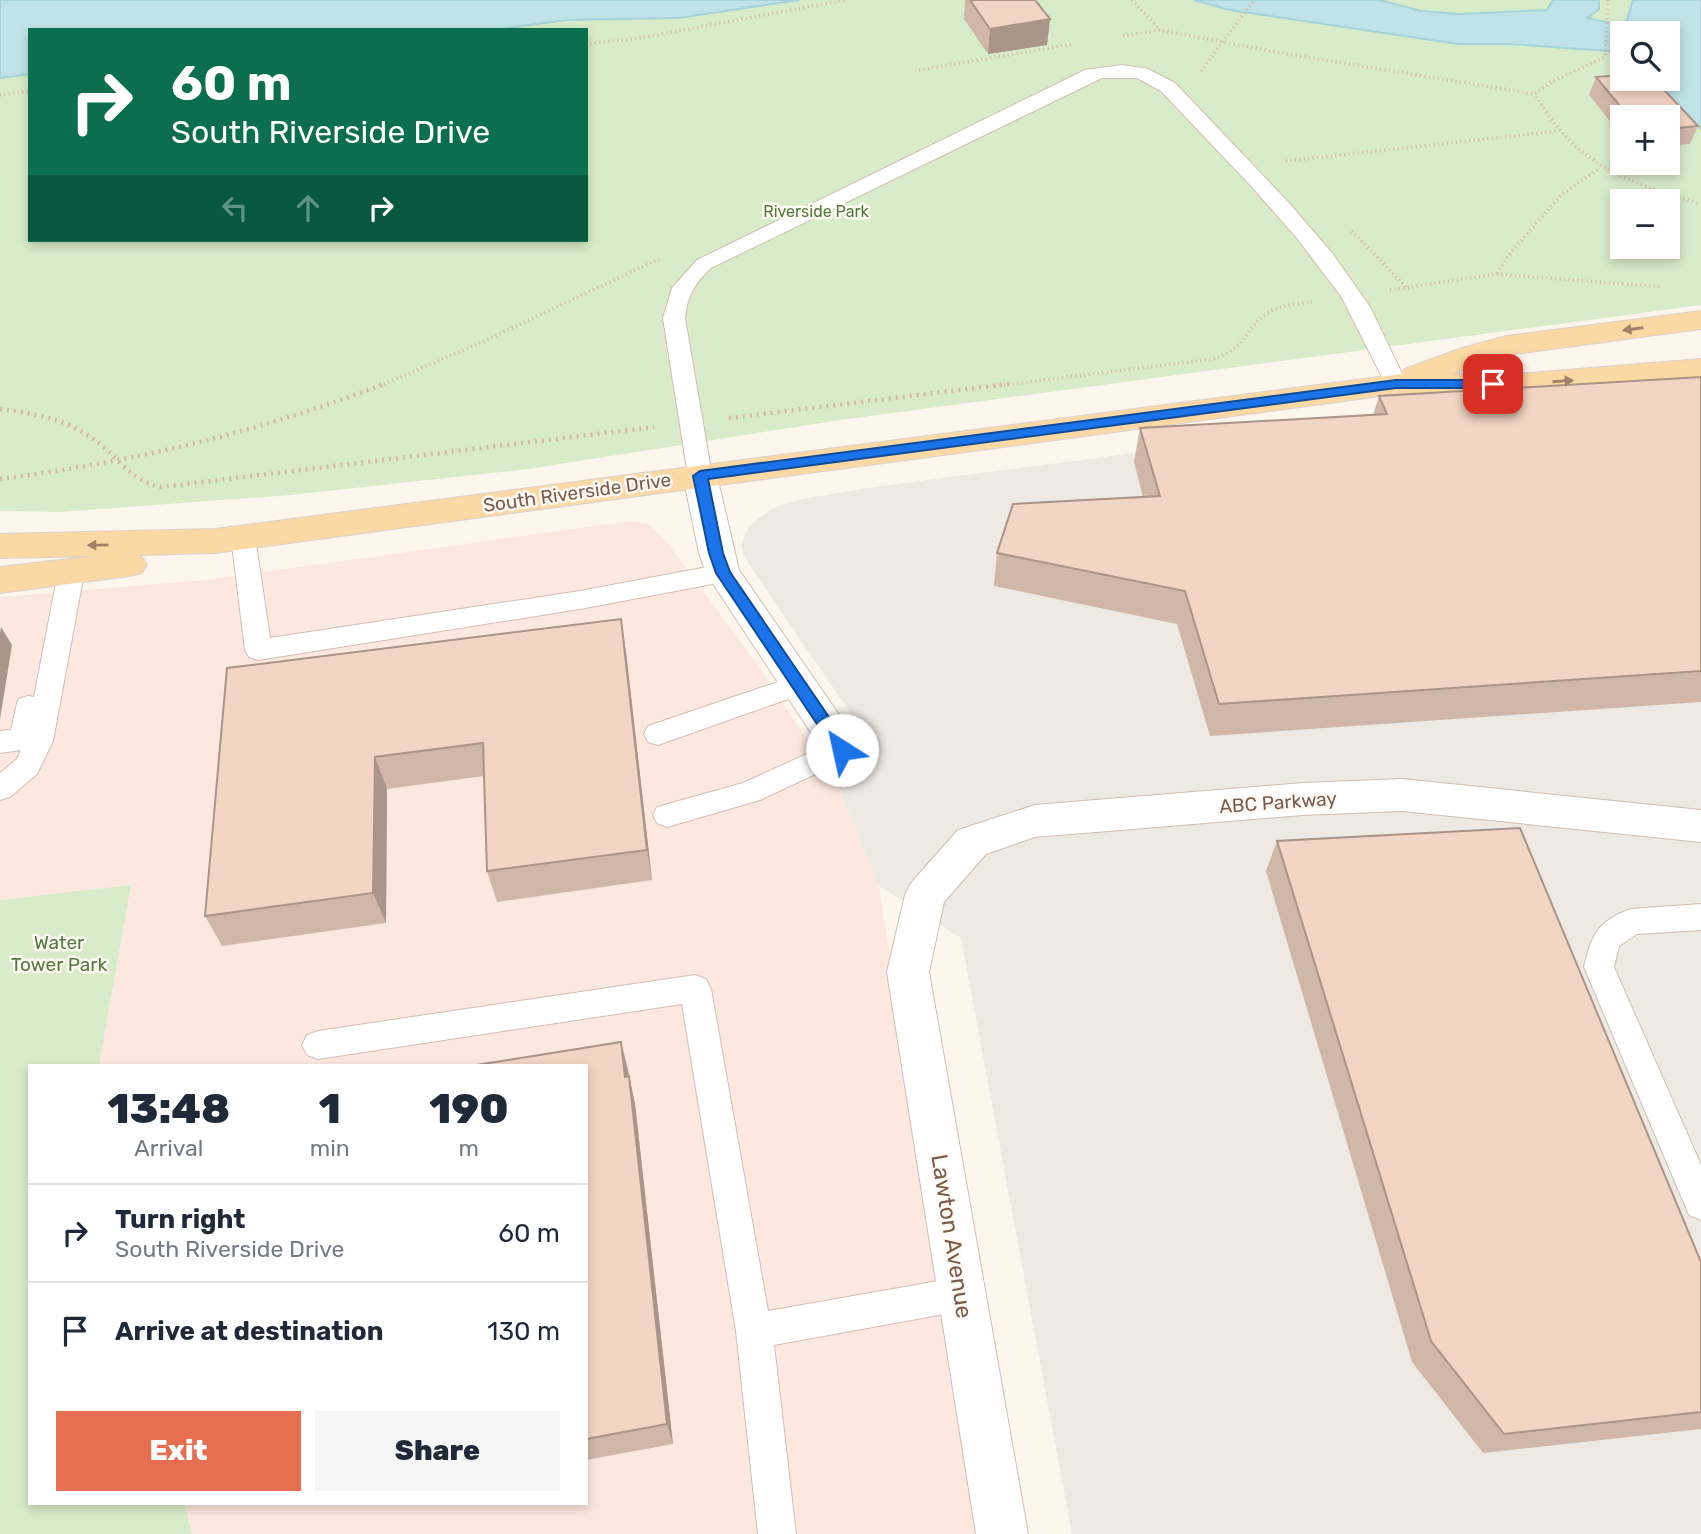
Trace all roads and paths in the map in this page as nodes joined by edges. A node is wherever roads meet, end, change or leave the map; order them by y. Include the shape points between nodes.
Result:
1 (845, 0) edge
2 (1132, 0) edge
3 (1254, 0) edge
4 (1608, 0) edge
5 (1160, 30) junction
6 (1120, 36) dead end
7 (1224, 42) junction
8 (1080, 43) dead end
9 (588, 44) edge
10 (919, 70) dead end
11 (1197, 75) dead end
12 (28, 91) edge
13 (1535, 94) junction
14 (0, 95) edge
15 (1559, 130) junction
16 (1601, 168) junction
17 (1290, 170) dead end
18 (1701, 204) edge
19 (1351, 230) dead end
20 (668, 256) dead end
21 (1496, 274) junction
22 (1664, 287) dead end
23 (1408, 288) junction
24 (1351, 296) junction
25 (1701, 320) edge
26 (1701, 369) edge
27 (1396, 384) junction
28 (700, 476) junction
29 (0, 479) edge
30 (229, 539) junction
31 (0, 546) edge
32 (71, 573) junction
33 (723, 573) junction
34 (0, 580) edge
35 (58, 640) junction
36 (798, 685) junction
37 (658, 734) dead end
38 (0, 743) edge
39 (842, 750) joint
40 (0, 789) edge
41 (667, 815) dead end
42 (1701, 826) edge
43 (1701, 917) edge
44 (916, 938) joint
45 (318, 1045) dead end
46 (1701, 1204) edge
47 (961, 1294) junction
48 (754, 1331) junction
49 (777, 1534) edge
50 (1002, 1534) edge

1 - 9 path
2 - 5 path
3 - 7 path
4 - 13 path via 1605,57 1545,83
5 - 6 path
5 - 7 path
7 - 11 path
7 - 13 path
8 - 10 path
12 - 14 path
13 - 15 path
15 - 16 path
15 - 17 path via 1281,161
16 - 18 path
16 - 21 path via 1561,195
19 - 23 path
20 - 29 path via 418,370 301,415 186,448
21 - 22 path
21 - 23 path
23 - 24 path
24 - 27 lane
24 - 28 lane via 1286,214 1168,87 1143,73 1092,74 704,264 690,276 675,302 674,318
25 -> 27 main road, South Riverside Drive via 1507,346
27 -> 26 main road, South Riverside Drive via 1517,384
27 - 28 main road, South Riverside Drive
28 - 30 main road, South Riverside Drive
28 - 33 street
30 -> 31 main road, South Riverside Drive
30 - 32 main road, South Riverside Drive via 127,565
30 - 33 lane via 258,650
32 - 34 main road, South Riverside Drive
32 - 35 lane
33 - 36 street
35 - 38 lane via 35,662 23,739
35 - 40 lane via 39,741 27,766
36 - 37 lane
36 - 39 street
39 - 41 lane via 750,792
42 - 44 street, ABC Parkway via 1402,795 1035,821 972,842 925,895
43 - 46 lane via 1631,922 1606,939 1600,967
44 - 47 street, Lawton Avenue via 908,972
45 - 48 lane via 695,989
47 - 48 lane
47 - 50 street, Lawton Avenue
48 - 49 lane

